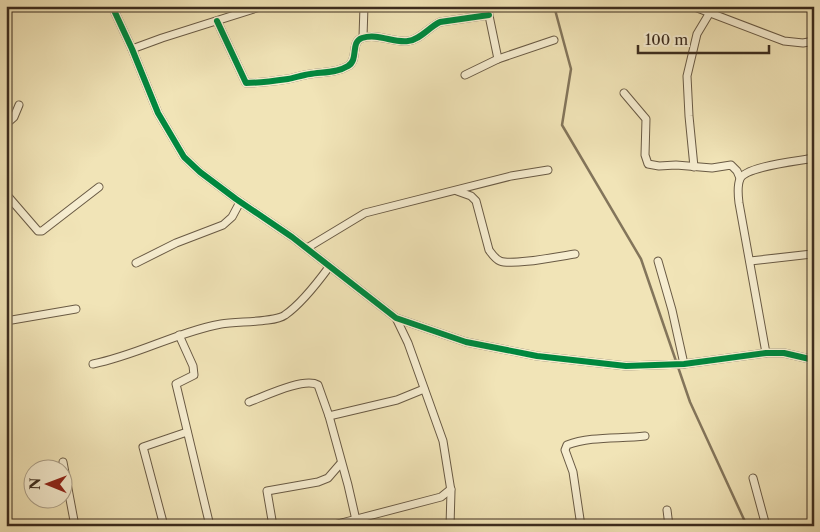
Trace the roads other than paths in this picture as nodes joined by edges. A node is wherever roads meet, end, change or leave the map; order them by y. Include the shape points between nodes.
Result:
1 (112, 6) edge
2 (264, 6) edge
3 (364, 6) edge
4 (487, 6) edge
5 (692, 6) edge
6 (709, 14) junction
7 (489, 15) junction
8 (217, 21) junction
9 (363, 38) junction
10 (554, 40) dead end
11 (814, 41) edge
12 (132, 49) junction
13 (498, 59) junction
14 (465, 75) dead end
15 (624, 93) dead end
16 (19, 105) dead end
17 (6, 124) edge
18 (814, 158) edge
19 (694, 167) junction
20 (548, 170) dead end
21 (741, 174) junction
22 (100, 187) dead end
23 (456, 191) junction
24 (6, 194) edge
25 (240, 202) junction
26 (307, 248) junction
27 (575, 254) dead end
28 (812, 254) dead end
29 (658, 261) dead end
30 (750, 261) junction
31 (136, 263) dead end
32 (329, 267) junction
33 (76, 309) dead end
34 (396, 318) junction
35 (6, 321) edge
36 (179, 335) junction
37 (766, 353) junction
38 (814, 360) edge
39 (94, 364) dead end
40 (684, 364) junction
41 (424, 389) junction
42 (249, 402) dead end
43 (329, 416) junction
44 (187, 432) junction
45 (645, 436) dead end
46 (341, 463) junction
47 (752, 478) dead end
48 (451, 489) junction
49 (441, 497) junction
50 (451, 501) junction
51 (72, 510) edge
52 (667, 510) dead end
53 (356, 520) junction
54 (451, 525) edge
55 (75, 526) edge
56 (164, 526) edge
57 (210, 526) edge
58 (273, 526) edge
59 (330, 526) edge
60 (581, 526) edge
61 (669, 526) edge
62 (766, 526) edge

1 - 12 street
2 - 8 street
3 - 9 street
4 - 7 street
5 - 6 street
6 - 11 street via 784,41
6 - 19 street via 697,34 687,76
7 - 9 street via 440,22 410,41 375,36
7 - 13 street
8 - 9 street via 246,83 288,79 349,66 354,60 355,44
8 - 12 street
10 - 13 street
12 - 25 street via 158,113 184,157
13 - 14 street
15 - 19 street via 646,119 645,155 648,164
16 - 17 street via 14,117
18 - 21 street via 756,168
19 - 21 street via 731,165
20 - 23 street
21 - 30 street via 739,202
22 - 24 street via 42,231 38,231
23 - 26 street via 365,214
23 - 27 street via 476,201 489,250 501,261
25 - 26 street
25 - 31 street via 232,217 223,224
26 - 32 street
28 - 30 street
29 - 40 street
30 - 37 street
32 - 34 street
32 - 36 street via 284,316 220,324
33 - 35 street
34 - 40 street via 466,342 537,356 626,366
34 - 41 street
36 - 39 street
36 - 44 street via 194,375 176,384
37 - 38 street via 784,353
37 - 40 street
41 - 43 street via 397,400
41 - 48 street via 443,441
42 - 43 street via 297,384 313,382 318,385
43 - 46 street
44 - 56 street via 143,447
44 - 57 street
45 - 60 street via 600,438 567,445 565,450 573,472
46 - 53 street
46 - 58 street via 328,478 318,482 267,491
47 - 62 street
48 - 49 street
48 - 50 street
49 - 50 street
49 - 53 street
50 - 54 street
51 - 55 street
52 - 61 street
53 - 59 street

